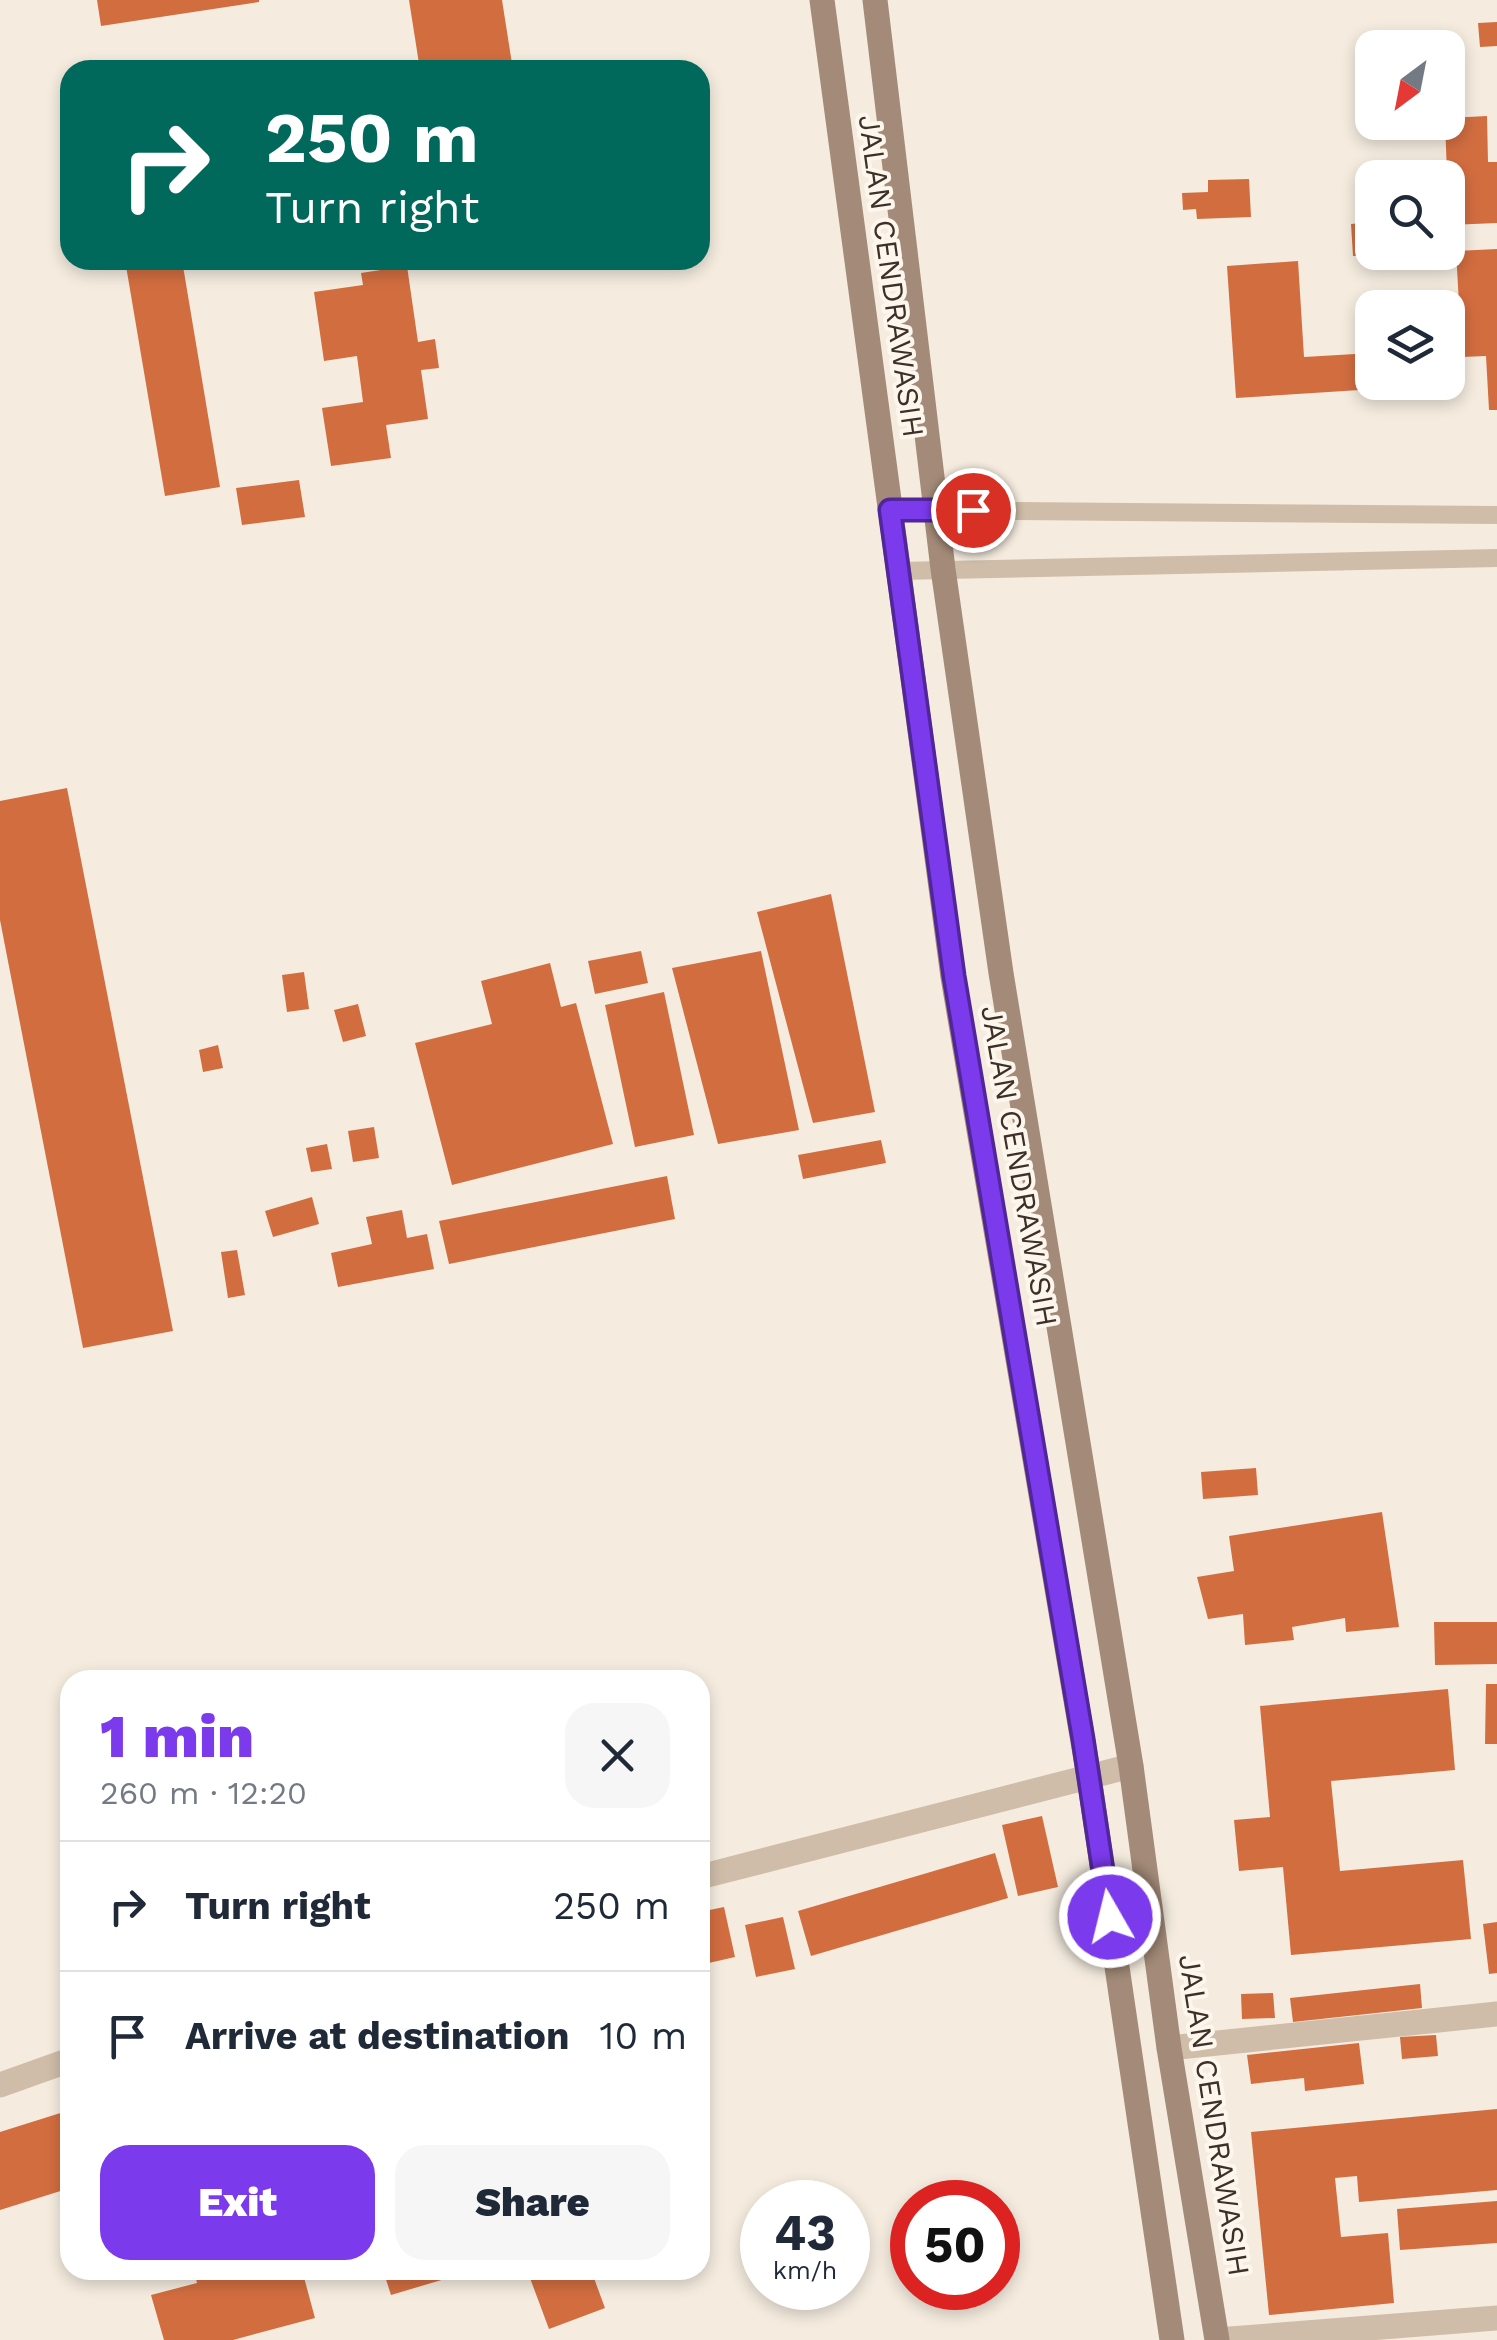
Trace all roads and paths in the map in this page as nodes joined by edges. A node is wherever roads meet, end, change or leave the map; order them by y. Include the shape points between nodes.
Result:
1 (822, 0) edge
2 (875, 0) edge
3 (890, 510) junction
4 (936, 510) junction
5 (1497, 515) edge
6 (1497, 558) edge
7 (943, 570) junction
8 (898, 571) junction
9 (1131, 1766) junction
10 (1089, 1777) junction
11 (710, 1874) edge
12 (1497, 2014) edge
13 (1168, 2048) junction
14 (60, 2064) edge
15 (0, 2085) edge
16 (1497, 2318) edge
17 (1172, 2340) edge
18 (1216, 2340) edge

1 - 3 main road, JALAN CENDRAWASIH
2 - 4 main road, JALAN CENDRAWASIH
3 - 4 lane
3 - 8 main road, JALAN CENDRAWASIH
4 - 5 lane
4 - 7 main road, JALAN CENDRAWASIH
6 - 7 lane
7 - 8 lane
7 - 9 main road, JALAN CENDRAWASIH
8 - 10 main road, JALAN CENDRAWASIH via 954,976
9 - 10 street
9 - 13 main road, JALAN CENDRAWASIH
10 - 11 street
10 - 17 main road, JALAN CENDRAWASIH
12 - 13 street
13 - 18 main road, JALAN CENDRAWASIH
14 - 15 street
16 - 18 street

